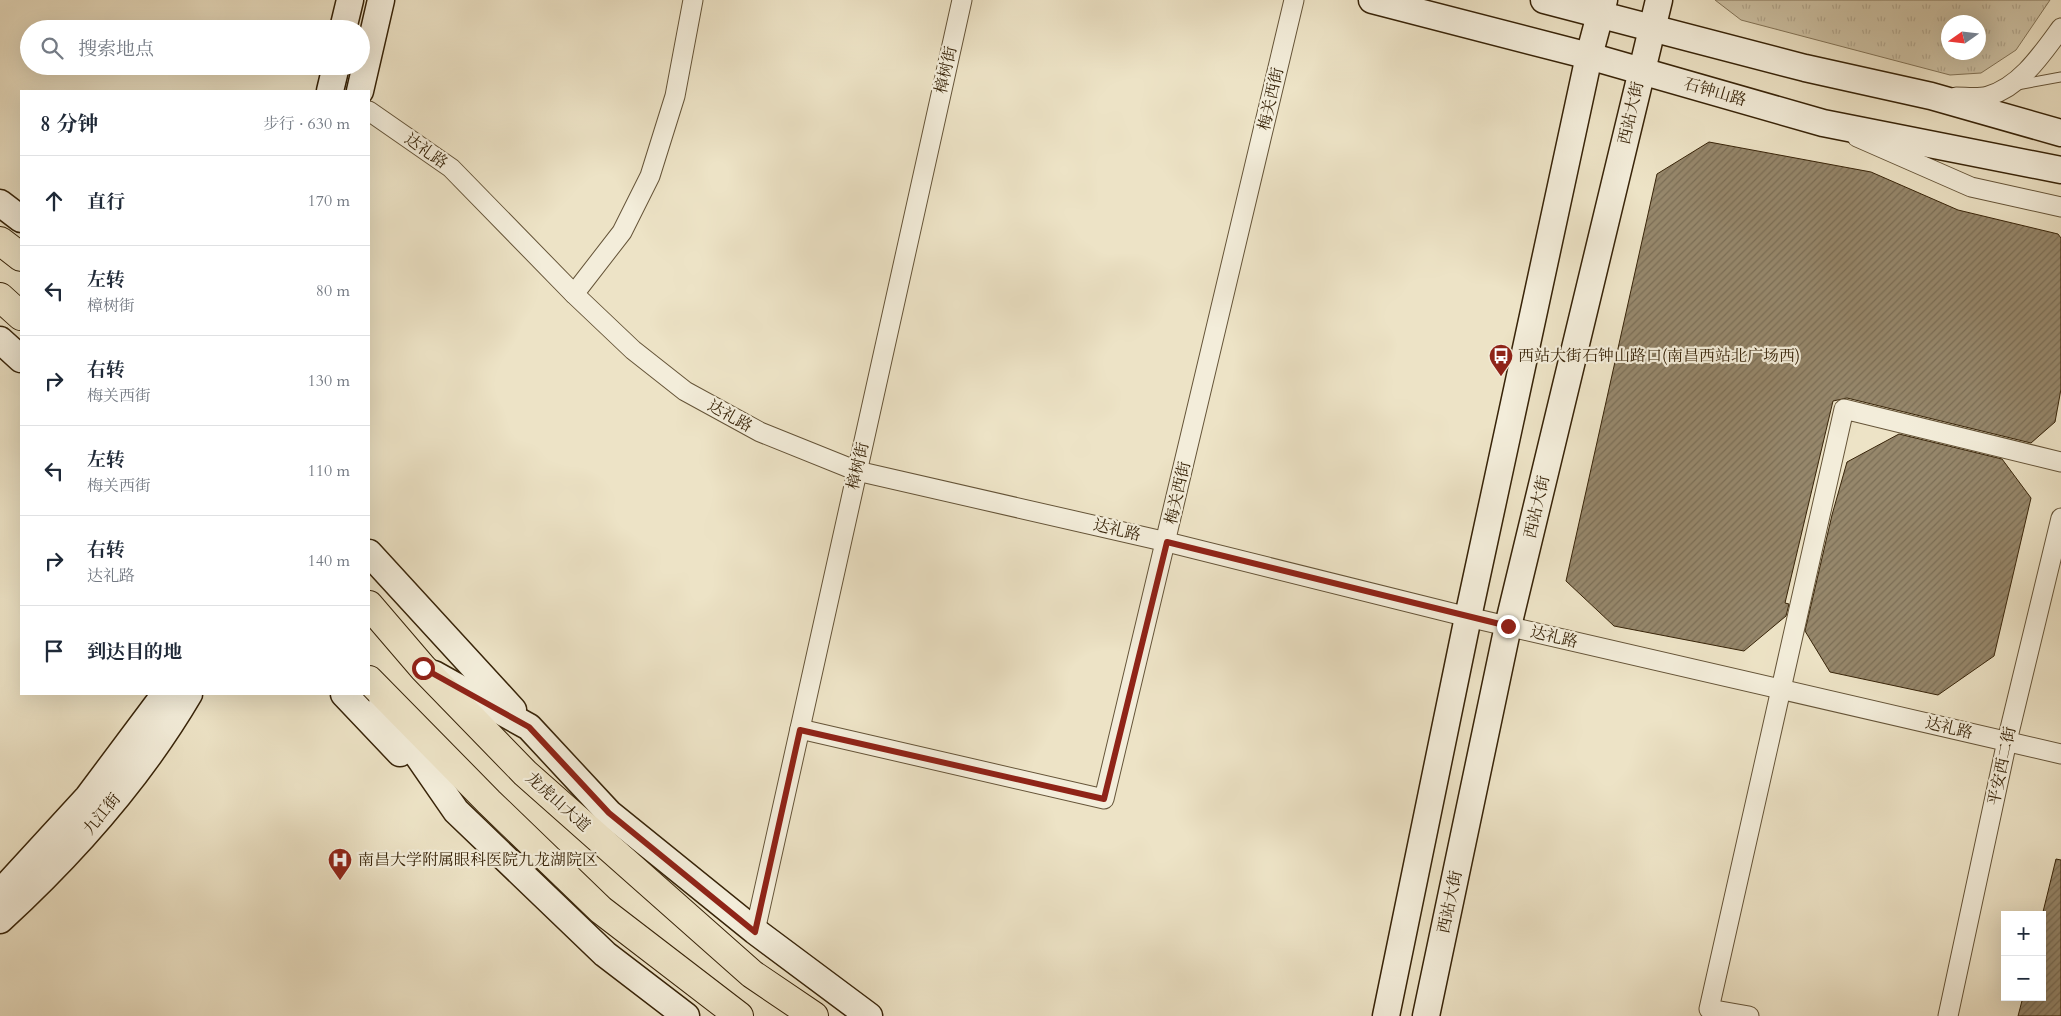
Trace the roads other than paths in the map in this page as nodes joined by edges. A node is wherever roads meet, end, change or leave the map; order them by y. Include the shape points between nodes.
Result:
1 (350, 0) edge
2 (381, 0) edge
3 (693, 0) edge
4 (962, 0) edge
5 (1294, 0) edge
6 (1372, 0) edge
7 (1544, 0) edge
8 (1660, 0) edge
9 (1602, 7) edge
10 (346, 20) edge
11 (2061, 28) edge
12 (1652, 30) junction
13 (370, 48) edge
14 (2054, 48) edge
15 (1589, 56) junction
16 (1641, 70) junction
17 (364, 75) edge
18 (2061, 77) edge
19 (2011, 86) junction
20 (360, 90) edge
21 (1931, 96) junction
22 (370, 112) edge
23 (1824, 123) junction
24 (2061, 132) edge
25 (2061, 170) edge
26 (0, 203) edge
27 (2061, 207) edge
28 (20, 219) edge
29 (0, 241) edge
30 (20, 257) edge
31 (574, 294) junction
32 (0, 298) edge
33 (20, 315) edge
34 (0, 327) edge
35 (20, 339) edge
36 (0, 340) edge
37 (20, 358) edge
38 (2061, 462) edge
39 (857, 471) junction
40 (2061, 518) edge
41 (1167, 542) junction
42 (370, 554) edge
43 (370, 607) edge
44 (1468, 617) junction
45 (1508, 626) junction
46 (423, 668) junction
47 (370, 681) edge
48 (370, 686) edge
49 (1780, 689) junction
50 (164, 695) edge
51 (188, 695) edge
52 (345, 695) edge
53 (529, 727) junction
54 (800, 730) junction
55 (2007, 741) junction
56 (2061, 754) edge
57 (456, 811) junction
58 (0, 893) edge
59 (0, 920) edge
60 (755, 932) junction
61 (686, 1016) edge
62 (739, 1016) edge
63 (814, 1016) edge
64 (869, 1016) edge
65 (1386, 1016) edge
66 (1426, 1016) edge
67 (1748, 1016) edge
68 (1948, 1016) edge

1 - 10 main road
2 - 13 main road
3 - 31 street via 675,96 650,176 622,232
4 - 39 street, 樟树街
5 - 41 street, 梅关西街
6 - 15 main road, 石钟山路
7 - 9 main road
8 - 12 main road, 西站大街
9 - 12 main road
9 - 15 main road
11 - 14 street
12 - 16 main road, 西站大街
12 - 21 main road
14 - 19 street
15 - 16 main road, 石钟山路
15 - 44 main road
16 - 23 main road, 石钟山路
16 - 45 main road, 西站大街
17 - 20 main road
18 - 19 lane
19 - 21 street via 1986,97
21 - 24 main road
22 - 31 street, 达礼路 via 451,168
23 - 25 main road, 石钟山路
23 - 27 street via 1971,188
26 - 28 main road
29 - 30 main road
31 - 39 street, 达礼路 via 632,350 685,391 760,432
32 - 33 main road
34 - 35 main road
36 - 37 main road
38 - 49 street via 1844,409
39 - 41 street, 达礼路
39 - 54 street, 樟树街
40 - 55 street, 平安西二街
41 - 44 street, 达礼路
41 - 54 street, 梅关西街 via 1104,799
42 - 53 main road
43 - 46 main road, 龙虎山大道
44 - 45 street, 达礼路
44 - 65 main road
45 - 49 street, 达礼路
45 - 66 main road, 西站大街
46 - 53 main road
46 - 63 main road, 龙虎山大道 via 525,773 629,866 752,974
47 - 62 main road via 601,910
48 - 57 main road
49 - 55 street, 达礼路
49 - 67 street via 1709,1009
50 - 58 main road, 九江街 via 88,797
51 - 59 main road, 九江街 via 137,771 87,833
52 - 57 main road
53 - 60 main road via 609,813
54 - 60 street, 樟树街
55 - 56 street, 达礼路
55 - 68 street, 平安西二街
57 - 61 main road via 605,954
60 - 64 main road

